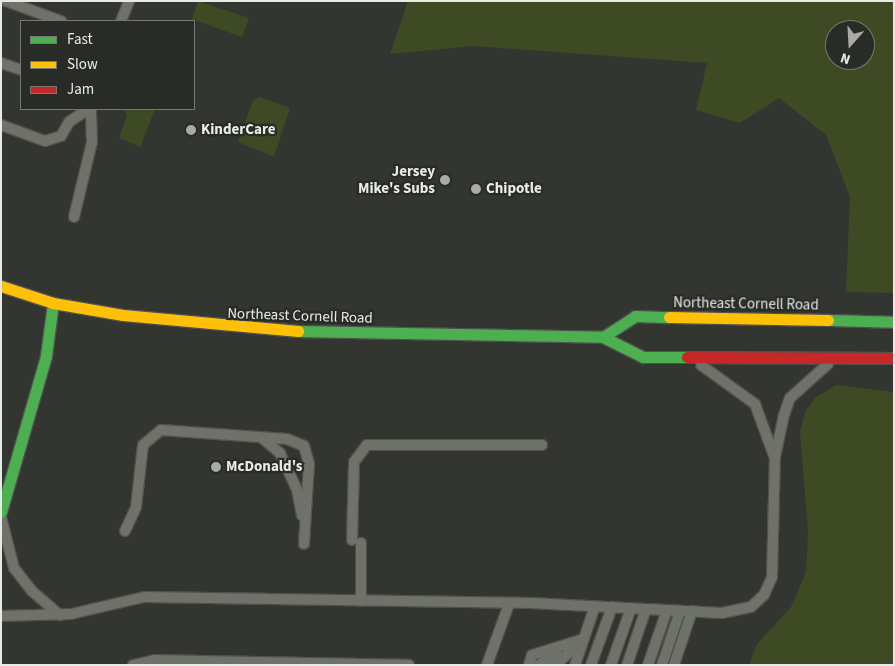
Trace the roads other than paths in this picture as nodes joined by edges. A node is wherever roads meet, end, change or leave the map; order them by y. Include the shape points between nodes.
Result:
1 (6, 1) edge
2 (128, 1) edge
3 (58, 20) edge
4 (121, 20) edge
5 (1, 63) edge
6 (20, 70) edge
7 (88, 110) edge
8 (90, 110) edge
9 (1, 124) edge
10 (74, 217) dead end
11 (1, 286) edge
12 (53, 303) junction
13 (894, 322) edge
14 (603, 337) junction
15 (687, 357) junction
16 (894, 358) edge
17 (835, 360) junction
18 (260, 437) junction
19 (542, 445) dead end
20 (775, 457) junction
21 (1, 512) edge
22 (1, 517) edge
23 (125, 531) dead end
24 (361, 601) junction
25 (509, 604) junction
26 (595, 606) junction
27 (612, 607) junction
28 (631, 608) junction
29 (646, 609) junction
30 (667, 610) junction
31 (680, 611) junction
32 (692, 611) junction
33 (60, 614) junction
34 (1, 616) edge
35 (584, 639) junction
36 (133, 665) edge
37 (409, 665) edge
38 (487, 665) edge
39 (529, 665) edge
40 (539, 665) edge
41 (556, 665) edge
42 (575, 665) edge
43 (592, 665) edge
44 (611, 665) edge
45 (626, 665) edge
46 (648, 665) edge
47 (662, 665) edge
48 (674, 665) edge

1 - 3 lane
2 - 4 lane
5 - 6 lane
7 - 9 lane via 69,122 61,136 45,140
8 - 10 lane via 92,142
11 - 12 main road, Northeast Cornell Road
12 - 14 main road, Northeast Cornell Road via 204,327
12 - 21 main road via 46,356
13 - 14 main road, Northeast Cornell Road via 635,316
14 - 15 main road, Northeast Cornell Road via 643,357
15 - 17 main road, Northeast Cornell Road
15 - 20 lane via 724,378 756,404
16 - 17 main road, Northeast Cornell Road
17 - 20 lane via 806,380 790,398
18 - 18 lane via 297,442 307,452 304,544 297,490 280,454
18 - 23 lane via 153,432 143,446 136,507
19 - 24 lane via 367,445 354,462
20 - 32 lane via 772,577 764,595 750,608 722,613
22 - 33 lane via 14,568 32,591
24 - 25 lane
24 - 33 lane via 144,597
25 - 26 lane
25 - 38 lane
26 - 27 lane
26 - 35 lane
27 - 28 lane
27 - 43 lane
28 - 29 lane
28 - 44 lane
29 - 30 lane
29 - 45 lane
30 - 31 lane
30 - 46 lane
31 - 32 lane
31 - 47 lane
32 - 48 lane
33 - 34 lane
35 - 39 lane via 532,655
35 - 40 lane
35 - 41 lane
35 - 42 lane
36 - 37 lane via 154,660

